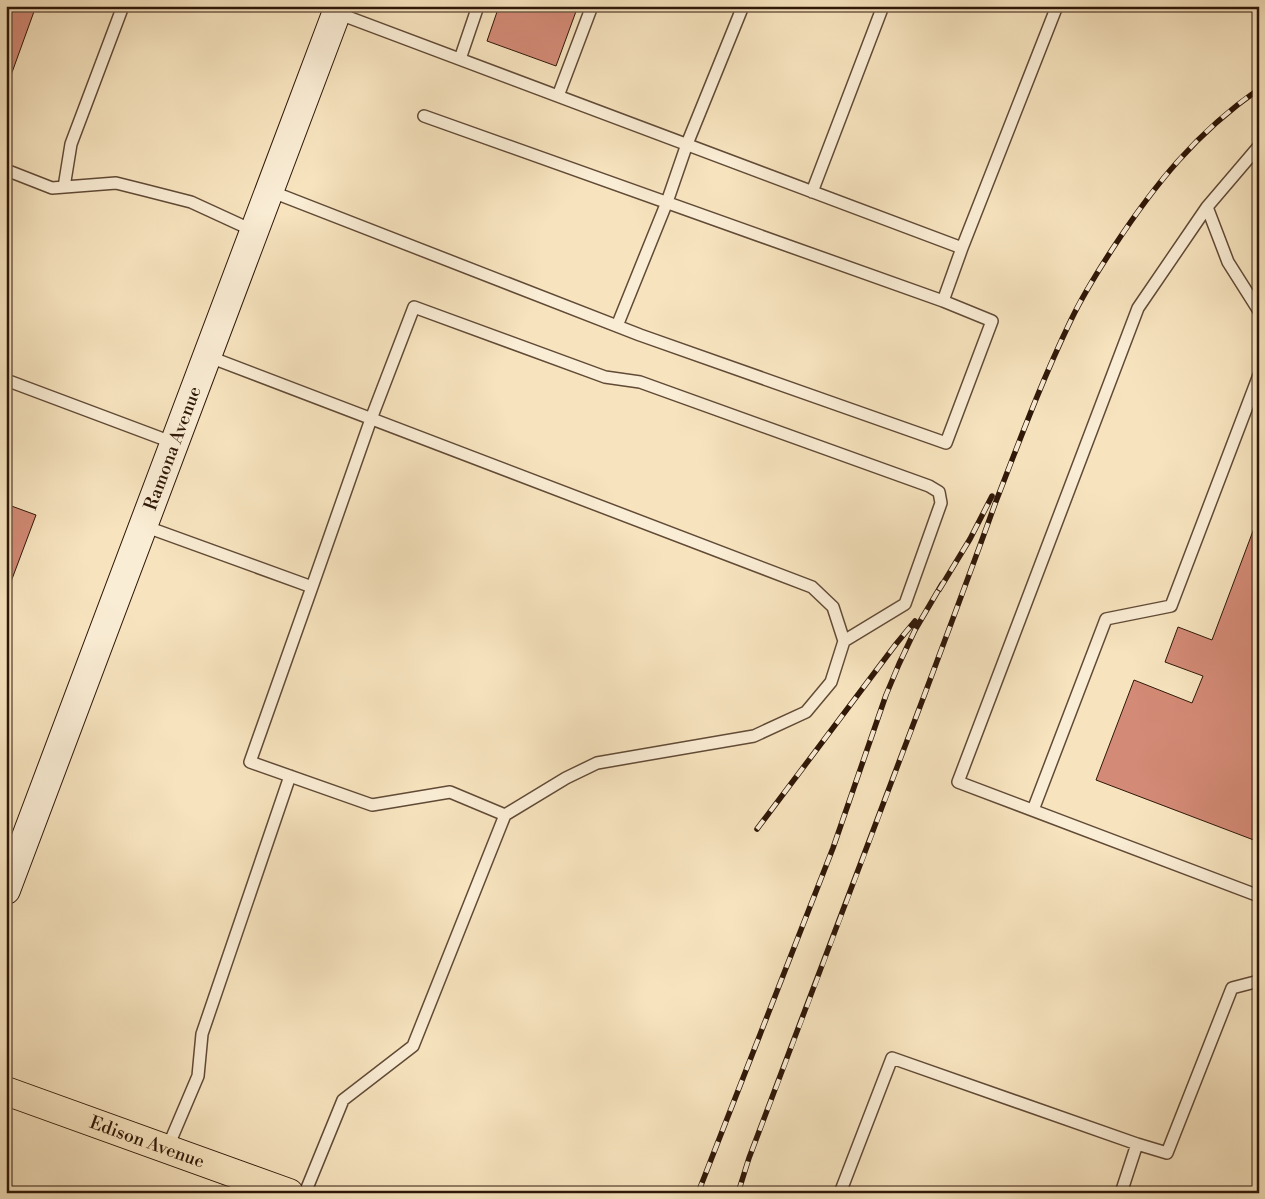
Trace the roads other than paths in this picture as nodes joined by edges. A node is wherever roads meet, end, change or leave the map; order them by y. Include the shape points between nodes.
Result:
1 (123, 6) edge
2 (478, 6) edge
3 (592, 6) edge
4 (743, 6) edge
5 (882, 6) edge
6 (1056, 6) edge
7 (338, 9) edge
8 (460, 59) junction
9 (558, 96) junction
10 (424, 116) dead end
11 (687, 144) junction
12 (1259, 146) edge
13 (6, 170) edge
14 (64, 187) junction
15 (270, 190) junction
16 (812, 192) junction
17 (667, 202) junction
18 (1207, 207) junction
19 (254, 232) junction
20 (962, 248) junction
21 (943, 301) junction
22 (1259, 311) edge
23 (617, 326) junction
24 (208, 356) junction
25 (1259, 375) edge
26 (6, 380) edge
27 (371, 418) junction
28 (174, 443) junction
29 (144, 526) junction
30 (312, 587) junction
31 (844, 641) junction
32 (290, 776) junction
33 (1033, 810) junction
34 (505, 815) junction
35 (6, 890) edge
36 (1259, 896) edge
37 (1259, 984) edge
38 (6, 1091) edge
39 (1137, 1144) junction
40 (167, 1149) junction
41 (289, 1193) edge
42 (305, 1193) edge
43 (840, 1193) edge
44 (1121, 1193) edge

1 - 14 lane via 71,144
2 - 8 lane
3 - 9 lane
4 - 11 lane
5 - 16 lane
6 - 20 lane
7 - 8 lane
7 - 15 main road, Ramona Avenue
8 - 9 lane
9 - 11 lane
10 - 17 lane
11 - 16 lane
11 - 17 lane
12 - 18 lane
13 - 14 lane via 52,188
14 - 19 lane via 125,185 191,202
15 - 19 main road, Ramona Avenue
15 - 23 lane
16 - 20 lane
17 - 21 lane
17 - 23 lane
18 - 22 lane via 1228,262
18 - 33 lane via 1138,308 958,782
19 - 24 main road, Ramona Avenue
20 - 21 lane
21 - 23 lane via 992,321 946,443
24 - 27 lane
24 - 28 main road, Ramona Avenue
25 - 33 lane via 1171,606 1106,619
26 - 28 lane
27 - 30 lane
27 - 31 lane via 812,587 832,608
27 - 31 lane via 414,307 605,378 640,382 930,486 939,492 941,503 905,604
28 - 29 main road, Ramona Avenue
29 - 30 lane
29 - 35 main road, Ramona Avenue
30 - 32 lane via 250,762
31 - 34 lane via 831,682 806,712 754,736 597,764 566,778
32 - 34 lane via 372,805 450,792
32 - 40 lane via 202,1034 198,1076
33 - 36 lane
34 - 42 lane via 413,1046 344,1100
37 - 39 lane via 1255,982 1232,988 1167,1153
38 - 40 main road, Edison Avenue
39 - 43 lane via 892,1058
39 - 44 lane
40 - 41 main road, Edison Avenue

